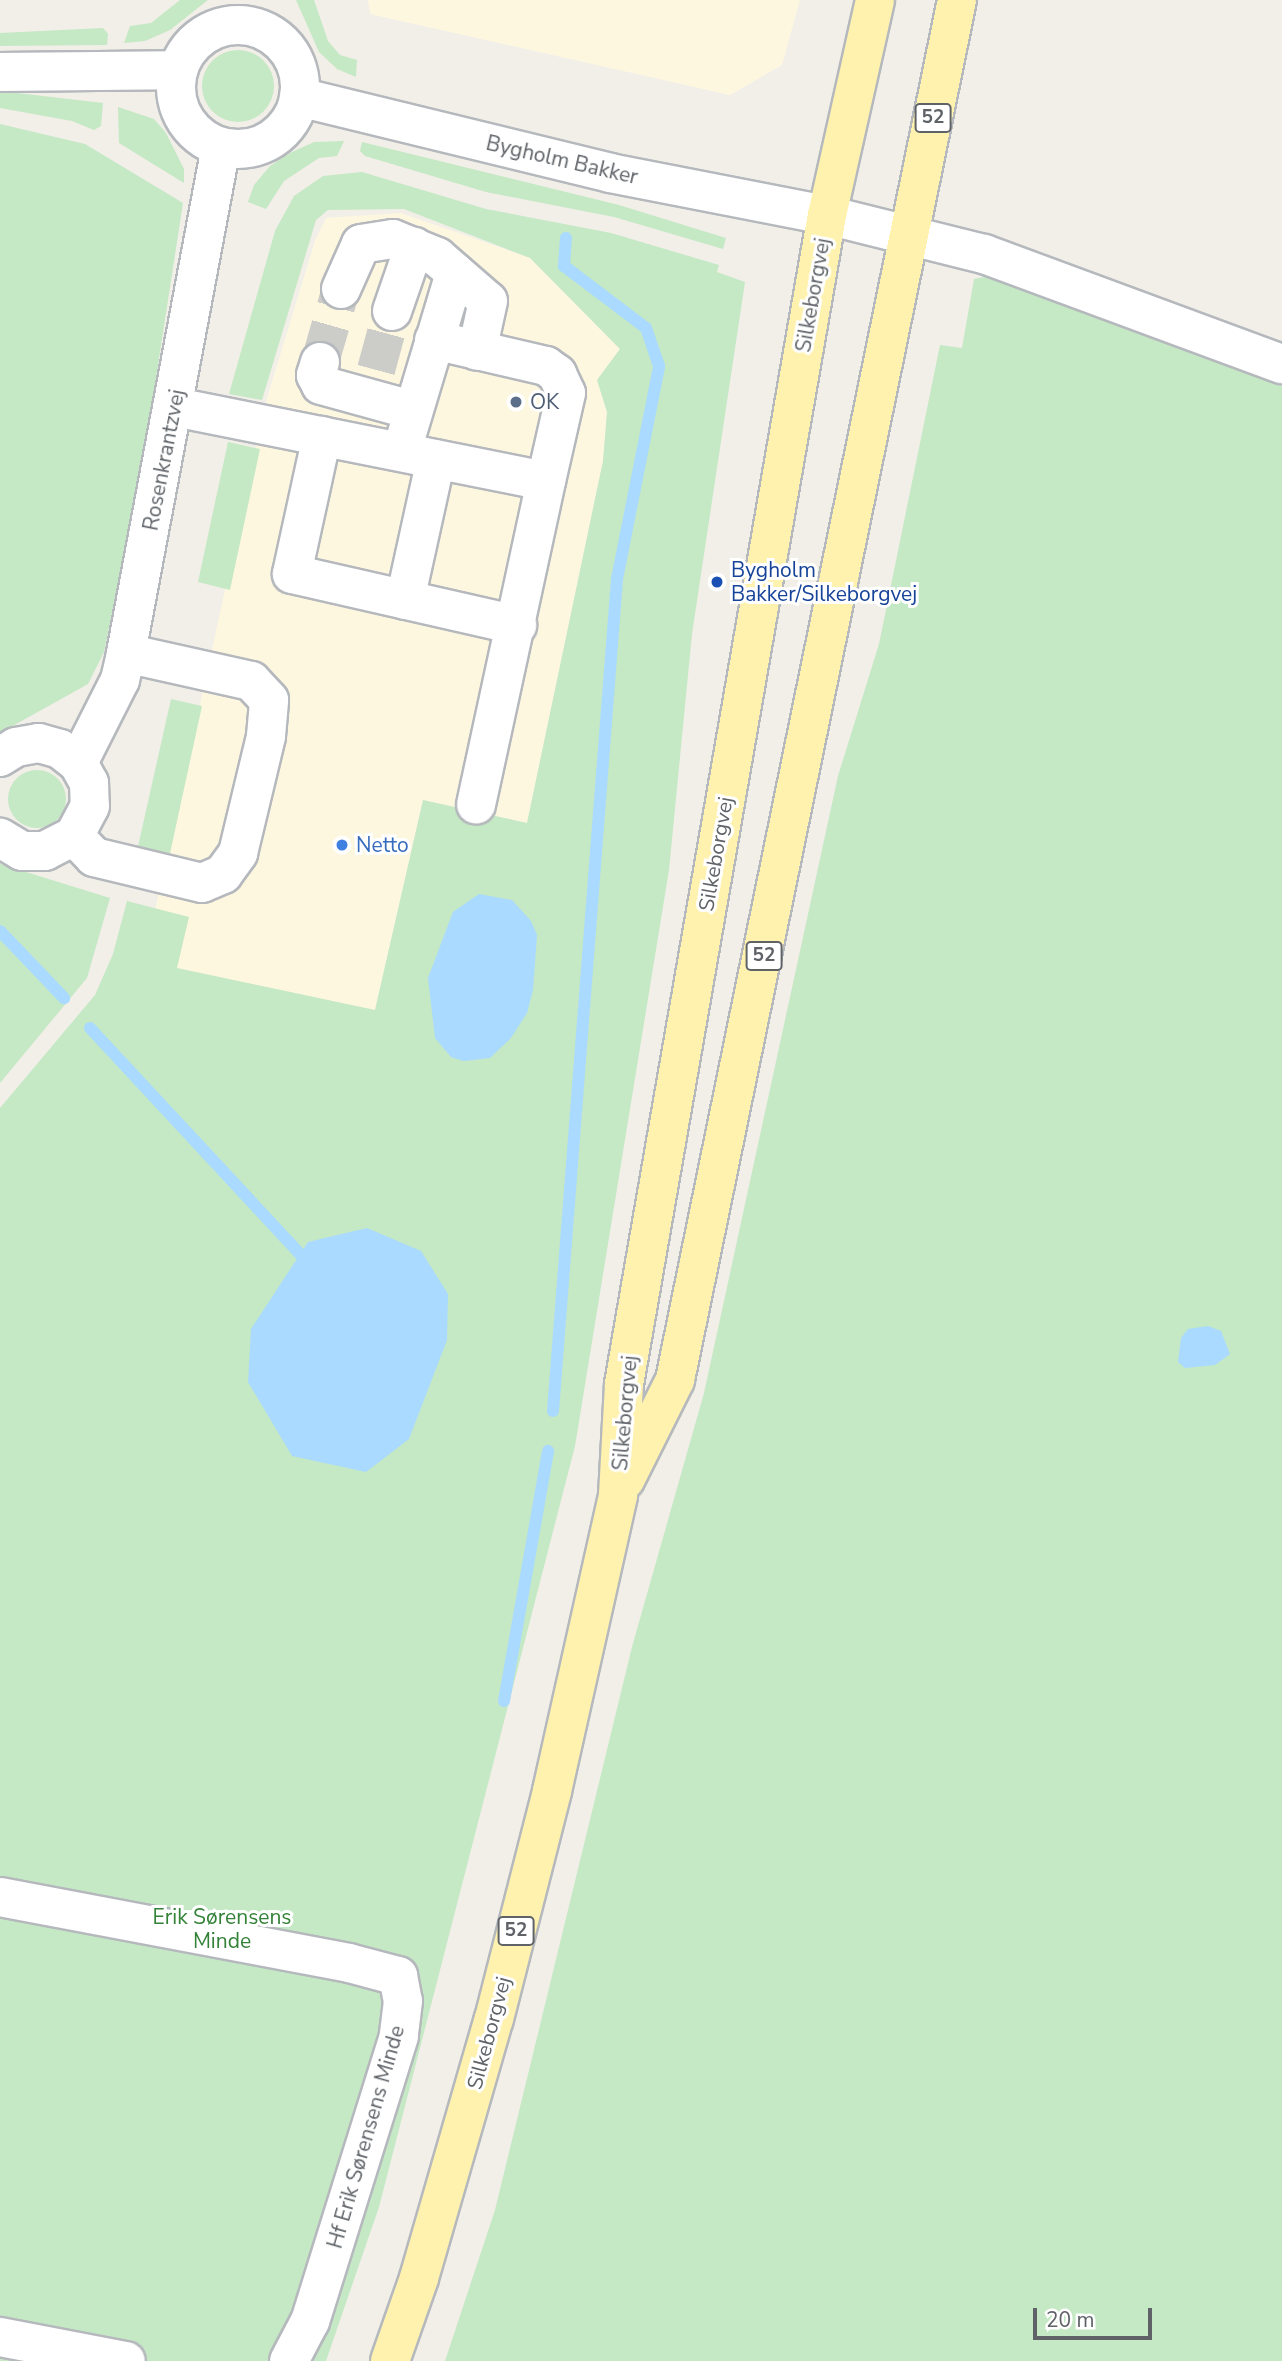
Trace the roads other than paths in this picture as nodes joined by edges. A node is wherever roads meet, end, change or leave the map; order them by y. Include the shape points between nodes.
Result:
1 (875, 0) edge
2 (957, 0) edge
3 (254, 13) edge
4 (178, 70) junction
5 (0, 72) edge
6 (299, 97) junction
7 (221, 147) junction
8 (827, 215) junction
9 (909, 235) junction
10 (414, 247) junction
11 (455, 273) junction
12 (341, 289) tunnel mouth
13 (392, 312) tunnel mouth
14 (434, 340) junction
15 (477, 351) junction
16 (320, 362) tunnel mouth
17 (1282, 364) edge
18 (175, 407) junction
19 (412, 410) junction
20 (323, 436) junction
21 (419, 455) junction
22 (546, 481) junction
23 (405, 600) junction
24 (517, 625) junction
25 (126, 653) junction
26 (0, 757) edge
27 (78, 763) junction
28 (476, 805) dead end
29 (74, 836) junction
30 (0, 838) edge
31 (618, 1495) junction
32 (0, 1896) edge
33 (0, 2337) edge
34 (126, 2361) edge
35 (289, 2361) edge
36 (390, 2361) edge

1 - 8 main road, Silkeborgvej / 52
2 - 9 main road, Silkeborgvej / 52
3 - 4 street via 206,33 188,49
3 - 6 street via 289,52 299,74
4 - 5 street
4 - 7 street via 175,94 183,118 199,136
6 - 7 street via 290,122 271,140 247,149
6 - 8 street, Bygholm Bakker via 610,173
7 - 18 street, Rosenkrantzvej
8 - 9 street, Silkeborgvej
8 - 31 main road, Silkeborgvej / 52 via 624,1384
9 - 17 street, Silkeborgvej via 984,254
9 - 31 main road, Silkeborgvej / 52 via 675,1380
10 - 11 street via 437,257
10 - 12 street via 393,239 360,244
10 - 13 street
11 - 14 street
11 - 15 street via 488,300
14 - 15 street
14 - 19 street
15 - 22 street via 546,366 564,383 566,393
16 - 19 street via 316,374 321,385 375,385
18 - 20 street
18 - 25 street, Rosenkrantzvej
19 - 21 street
20 - 21 street
20 - 23 street via 292,574
21 - 22 street
21 - 23 street
22 - 24 street
23 - 24 street
24 - 28 street
25 - 27 street, Rosenkrantzvej via 120,680
25 - 29 street via 251,681 269,700 238,853 223,874 202,883 94,857
26 - 27 street via 16,747 39,743 60,749
27 - 29 street via 89,783 90,806
29 - 30 street via 45,851 22,851
31 - 36 main road, Silkeborgvej / 52 via 552,1791 497,2005 419,2277
32 - 35 street, Hf Erik Sørensens Minde via 398,1976 403,2001 399,2036 310,2322
33 - 34 street

